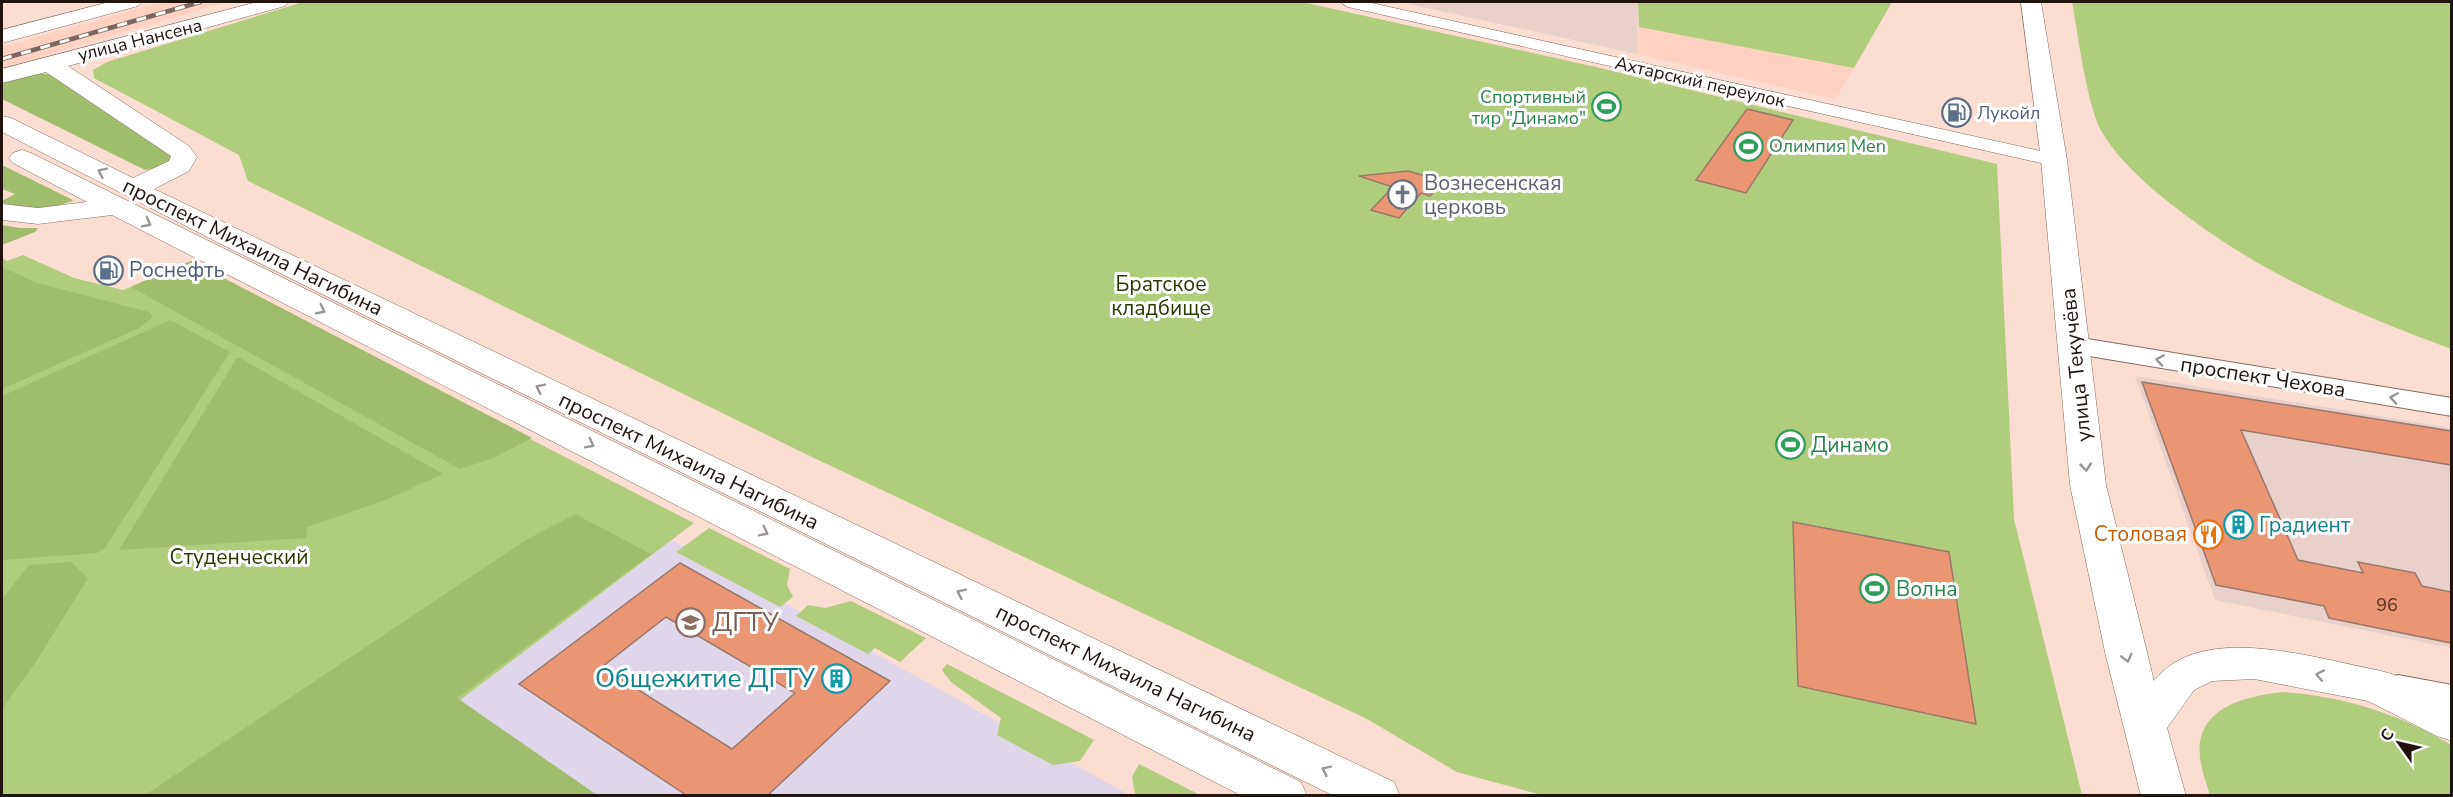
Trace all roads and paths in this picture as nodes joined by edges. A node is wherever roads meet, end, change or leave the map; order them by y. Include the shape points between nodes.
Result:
1 (131, 2) edge
2 (278, 2) edge
3 (1348, 2) edge
4 (2031, 2) edge
5 (2, 37) edge
6 (48, 63) junction
7 (2, 76) edge
8 (2, 123) edge
9 (2, 148) edge
10 (2054, 160) junction
11 (102, 200) junction
12 (2, 212) edge
13 (2075, 346) junction
14 (2451, 407) edge
15 (2378, 686) junction
16 (2451, 700) edge
17 (2451, 724) edge
18 (2145, 725) junction
19 (1285, 795) edge
20 (1378, 795) edge
21 (2164, 795) edge

1 - 5 main road, улица Нансена
2 - 6 main road, улица Нансена
3 - 10 street, Ахтарский переулок
4 - 10 main road, улица Текучёва
6 - 7 main road, улица Нансена
6 - 11 main road via 184,157 180,166
11 -> 8 main road, проспект Михаила Нагибина
9 - 11 main road, проспект Михаила Нагибина
10 - 13 main road, улица Текучёва
11 - 12 main road via 38,216
11 -> 19 main road, проспект Михаила Нагибина
20 -> 11 main road, проспект Михаила Нагибина
14 -> 13 main road, проспект Чехова
13 -> 18 main road, улица Текучёва via 2088,485
15 - 16 main road
15 - 17 main road
15 -> 18 main road via 2254,663 2214,664 2179,679
18 - 21 main road, улица Текучёва

